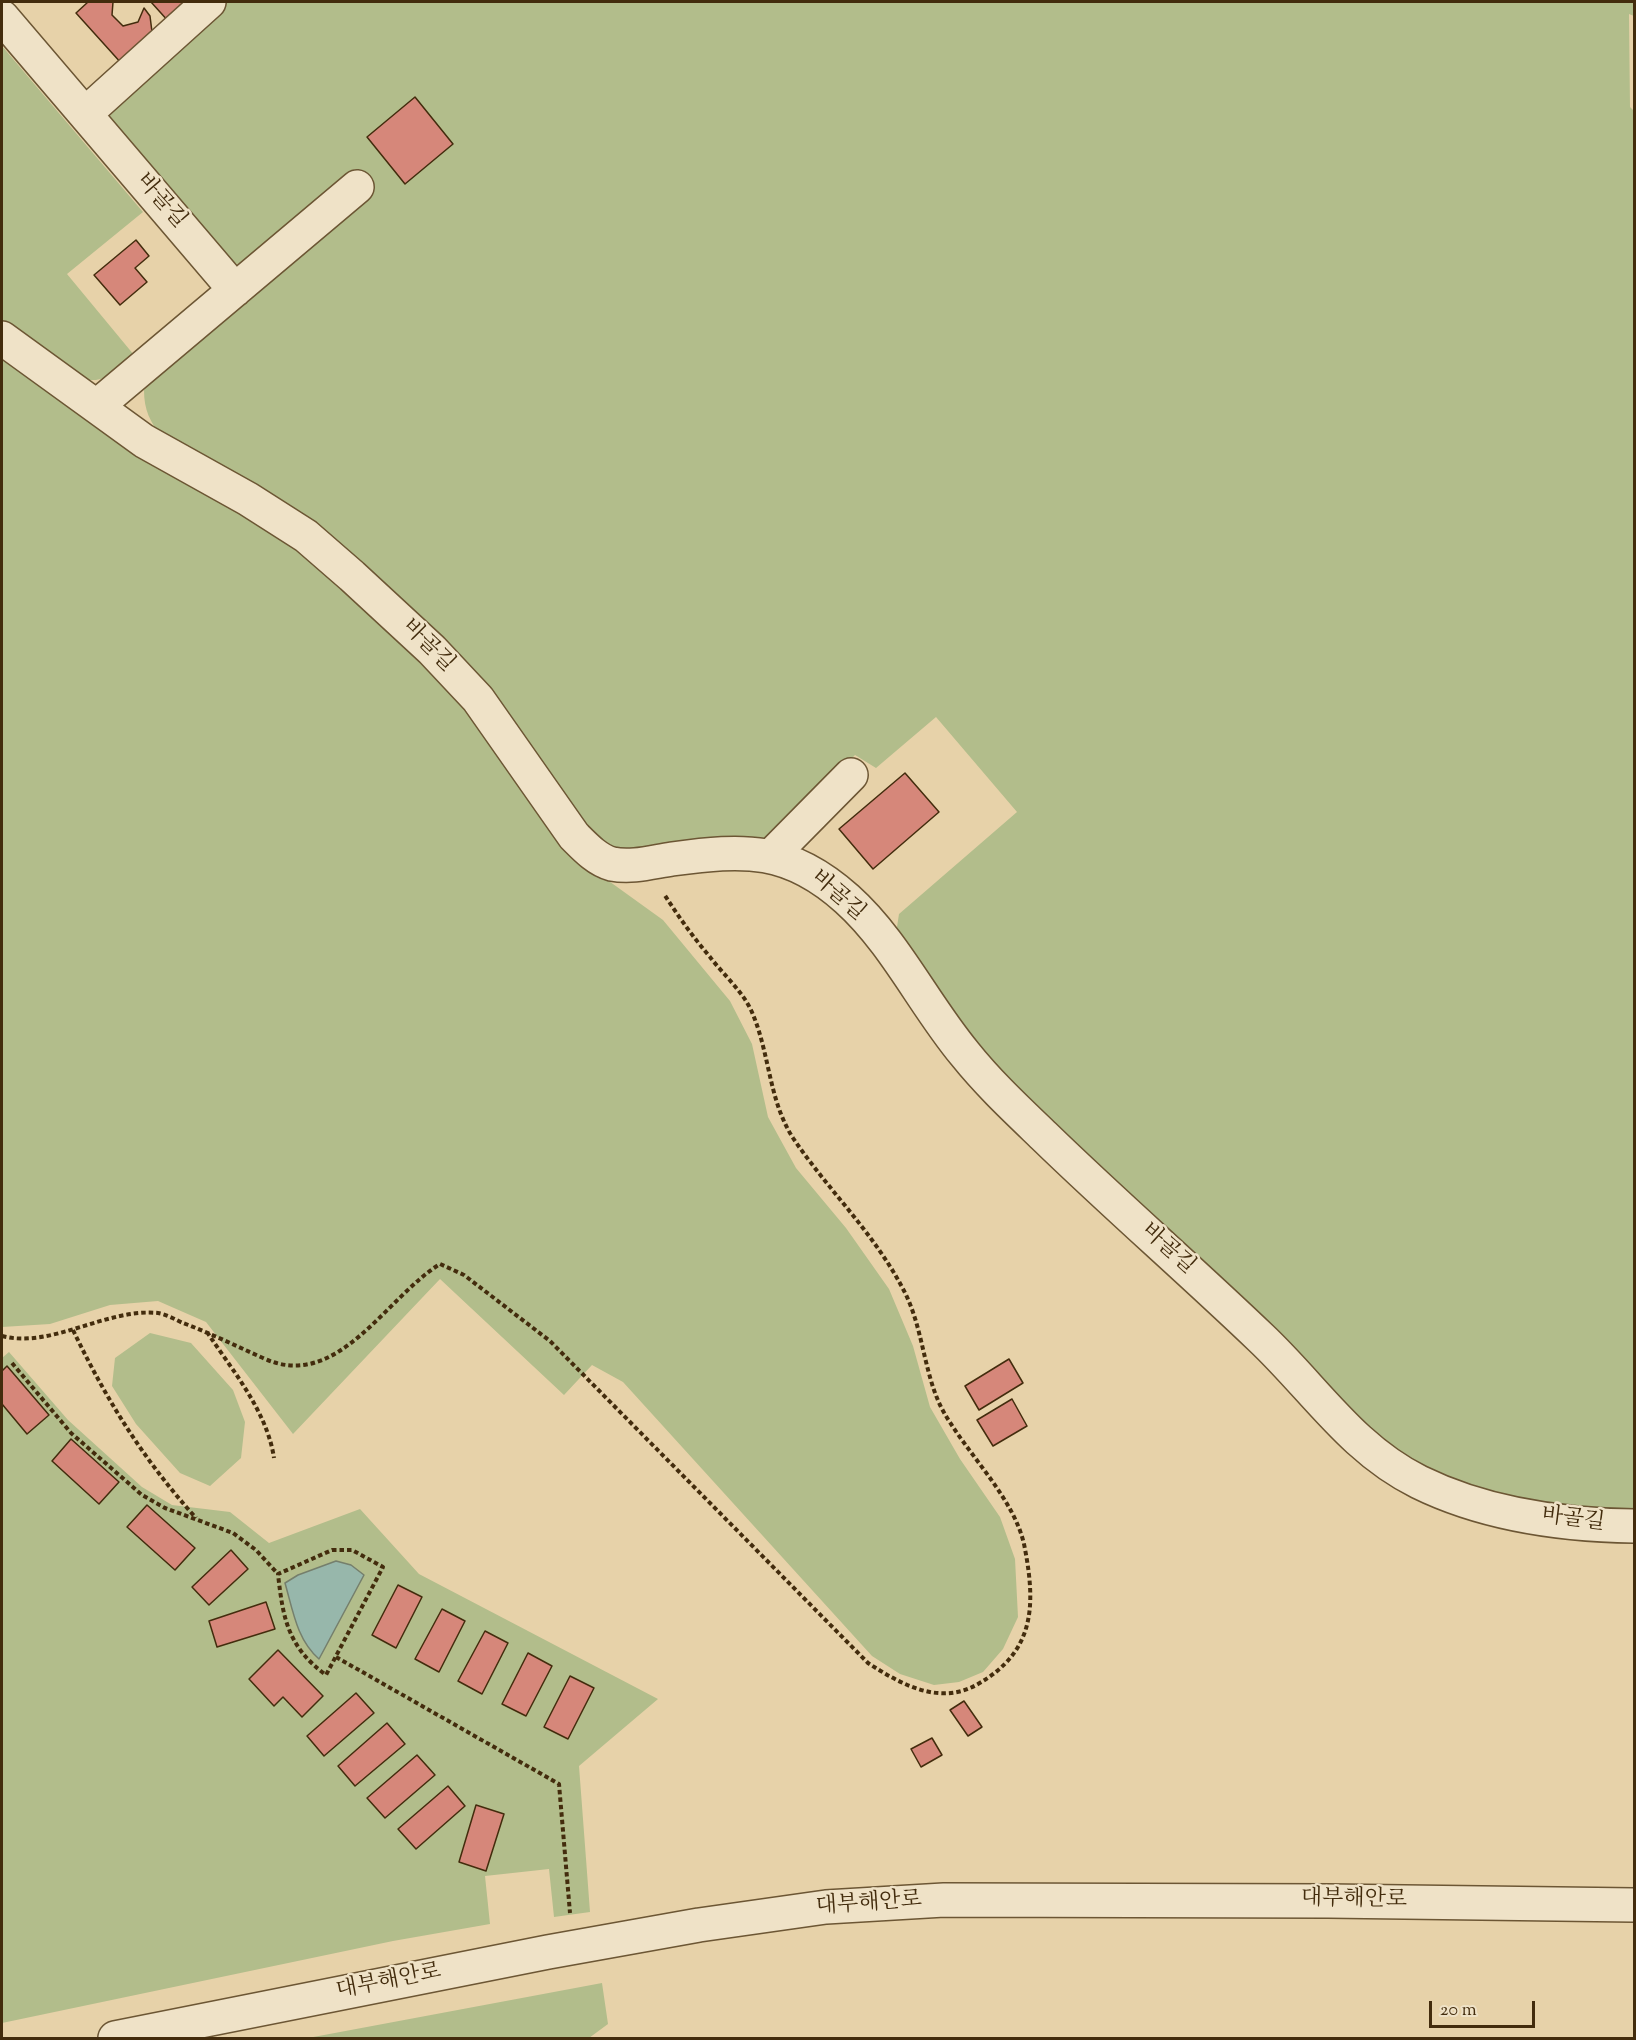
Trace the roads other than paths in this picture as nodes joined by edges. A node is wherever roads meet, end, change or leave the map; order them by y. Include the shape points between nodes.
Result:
1 (209, 2) edge
2 (2, 17) edge
3 (85, 114) junction
4 (357, 187) dead end
5 (235, 290) junction
6 (2, 338) edge
7 (97, 406) junction
8 (851, 775) dead end
9 (771, 856) junction
10 (1635, 1526) edge
11 (1635, 1905) edge
12 (115, 2038) edge

1 - 3 street
2 - 3 street, 바골길
3 - 5 street, 바골길
4 - 5 street
5 - 7 street
6 - 7 street, 바골길
7 - 9 street, 바골길 via 144,441 306,536 352,576 478,699 574,836 594,854 609,863 630,866 731,852
8 - 9 street
9 - 10 street, 바골길 via 819,876 850,902 992,1085 1286,1361 1333,1417 1369,1452 1457,1499 1510,1512 1604,1526
11 - 12 street, 대부해안로 via 944,1900 826,1907 548,1952

